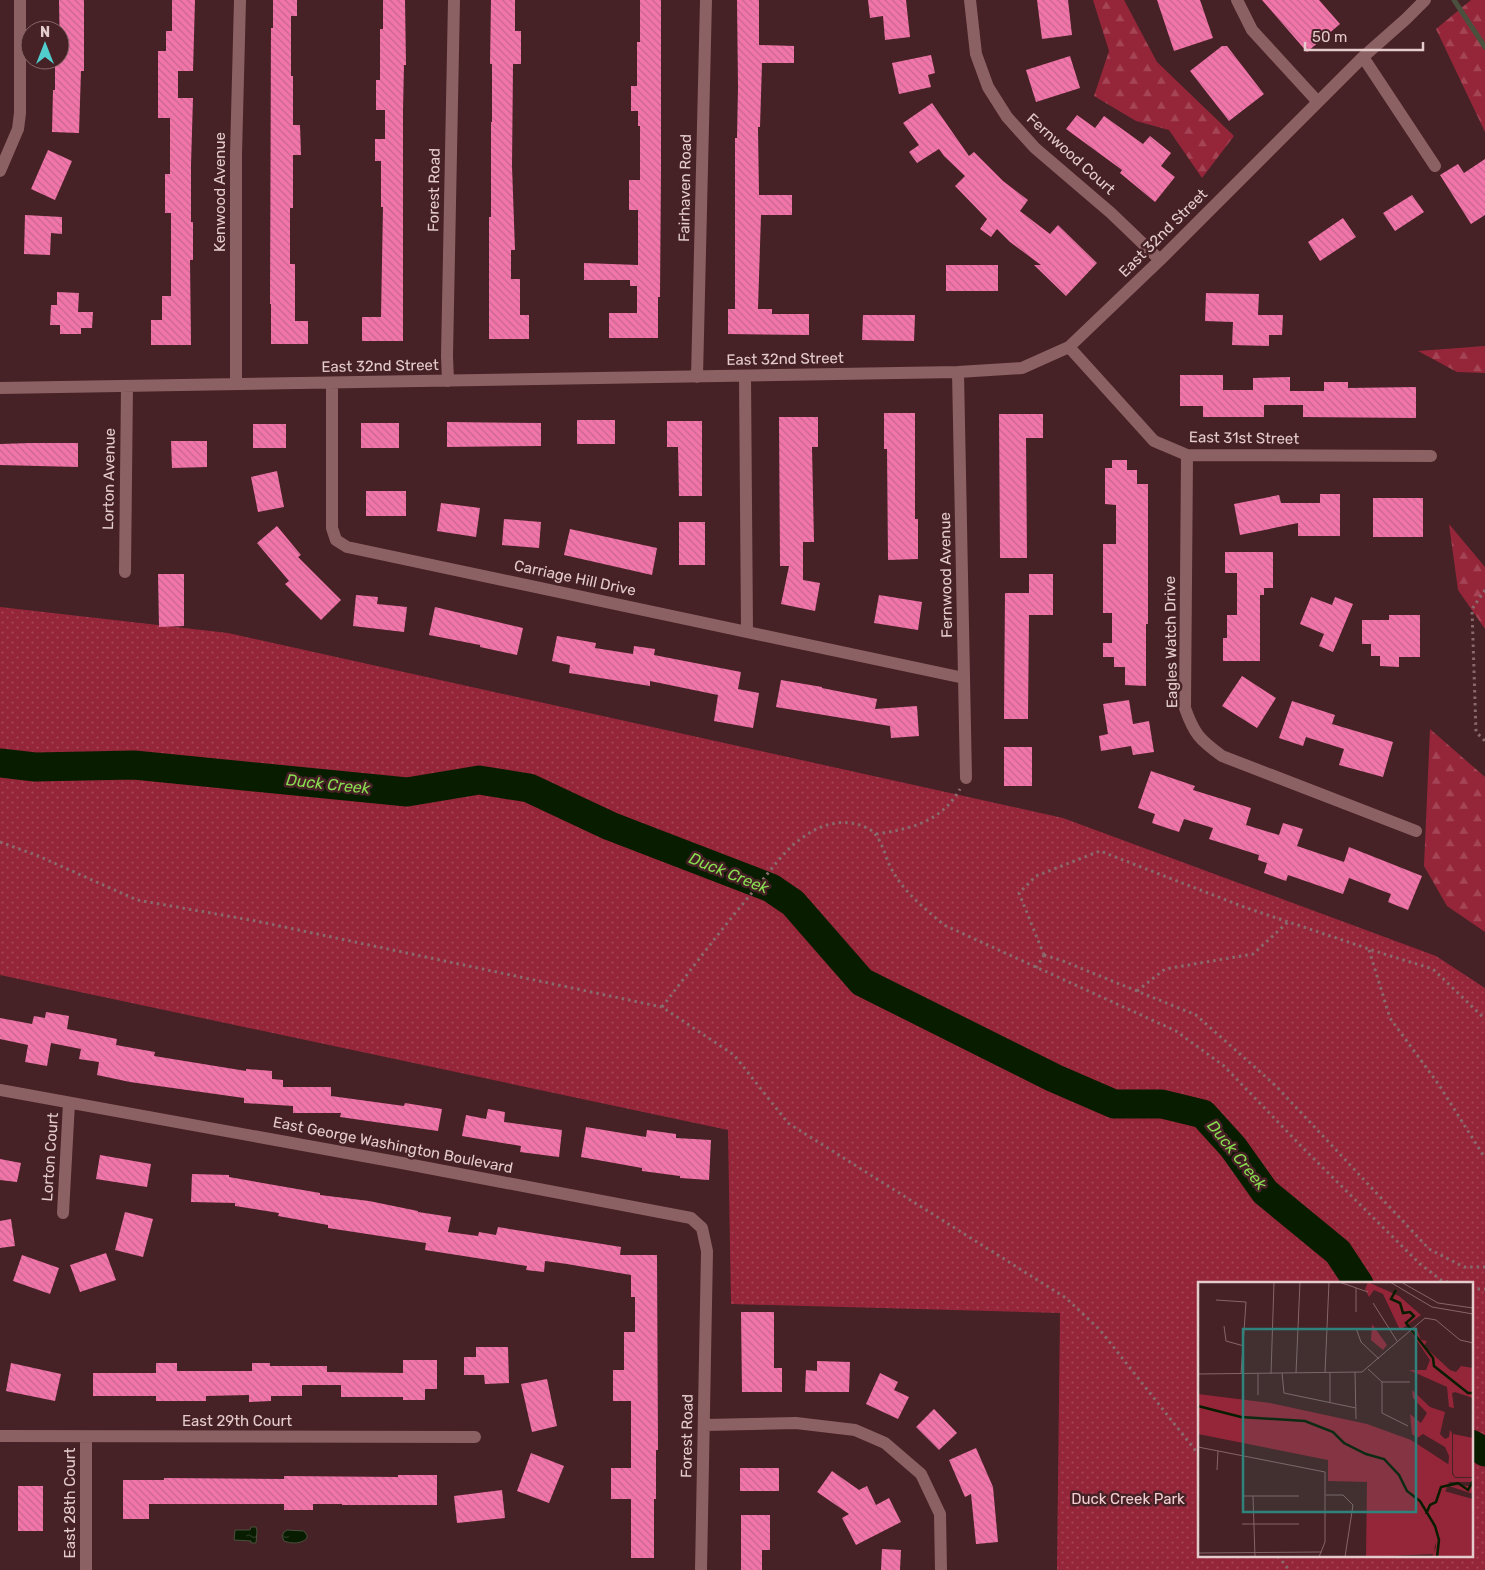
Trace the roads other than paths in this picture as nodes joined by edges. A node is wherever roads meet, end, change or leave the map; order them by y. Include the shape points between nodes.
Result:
1 (20, 0) edge
2 (240, 0) edge
3 (454, 0) edge
4 (706, 0) edge
5 (970, 0) edge
6 (1237, 0) edge
7 (1425, 0) edge
8 (1363, 57) junction
9 (1318, 102) junction
10 (4, 150) edge
11 (1435, 166) dead end
12 (0, 171) edge
13 (1160, 260) junction
14 (1069, 348) junction
15 (958, 372) junction
16 (745, 376) junction
17 (697, 377) junction
18 (448, 381) junction
19 (332, 383) junction
20 (236, 384) junction
21 (126, 386) junction
22 (0, 388) edge
23 (1187, 455) junction
24 (1431, 456) dead end
25 (124, 572) dead end
26 (748, 631) junction
27 (964, 678) junction
28 (966, 778) road end
29 (1416, 831) dead end
30 (0, 1090) edge
31 (69, 1102) junction
32 (62, 1213) dead end
33 (706, 1303) joint
34 (704, 1425) junction
35 (0, 1436) edge
36 (86, 1437) junction
37 (475, 1437) dead end
38 (86, 1570) edge
39 (701, 1570) edge
40 (940, 1570) edge

1 - 10 street via 20,113 18,129
2 - 20 street, Kenwood Avenue
3 - 18 street, Forest Road
4 - 17 street, Fairhaven Road
5 - 13 street, Fernwood Court via 976,54 988,87 1006,117 1035,148 1112,213
6 - 9 street via 1252,30
7 - 8 street, East 32nd Street
8 - 9 street, East 32nd Street
8 - 11 street
9 - 13 street, East 32nd Street
10 - 12 street
13 - 14 street, East 32nd Street
14 - 15 street, East 32nd Street via 1022,368
14 - 23 street, East 31st Street via 1154,441
15 - 16 street, East 32nd Street
15 - 27 street, Fernwood Avenue
16 - 17 street, East 32nd Street
16 - 26 street
17 - 18 street, East 32nd Street
18 - 19 street, East 32nd Street
19 - 20 street, East 32nd Street
19 - 26 street, Carriage Hill Drive via 332,528 336,540 347,548
20 - 21 street, East 32nd Street
21 - 22 street, East 32nd Street
21 - 25 street, Lorton Avenue
23 - 24 street, East 31st Street
23 - 29 street, Eagles Watch Drive via 1185,708 1191,727 1202,742 1222,756
26 - 27 street, Carriage Hill Drive
27 - 28 street, Fernwood Avenue
30 - 31 street, East George Washington Boulevard
31 - 32 street, Lorton Court
31 - 33 street, East George Washington Boulevard via 691,1218 702,1228 707,1251
33 - 34 street, Forest Road
34 - 39 street, Forest Road
34 - 40 street via 796,1422 855,1430 885,1443 922,1474 940,1514
35 - 36 street, East 29th Court
36 - 37 street, East 29th Court
36 - 38 street, East 28th Court

